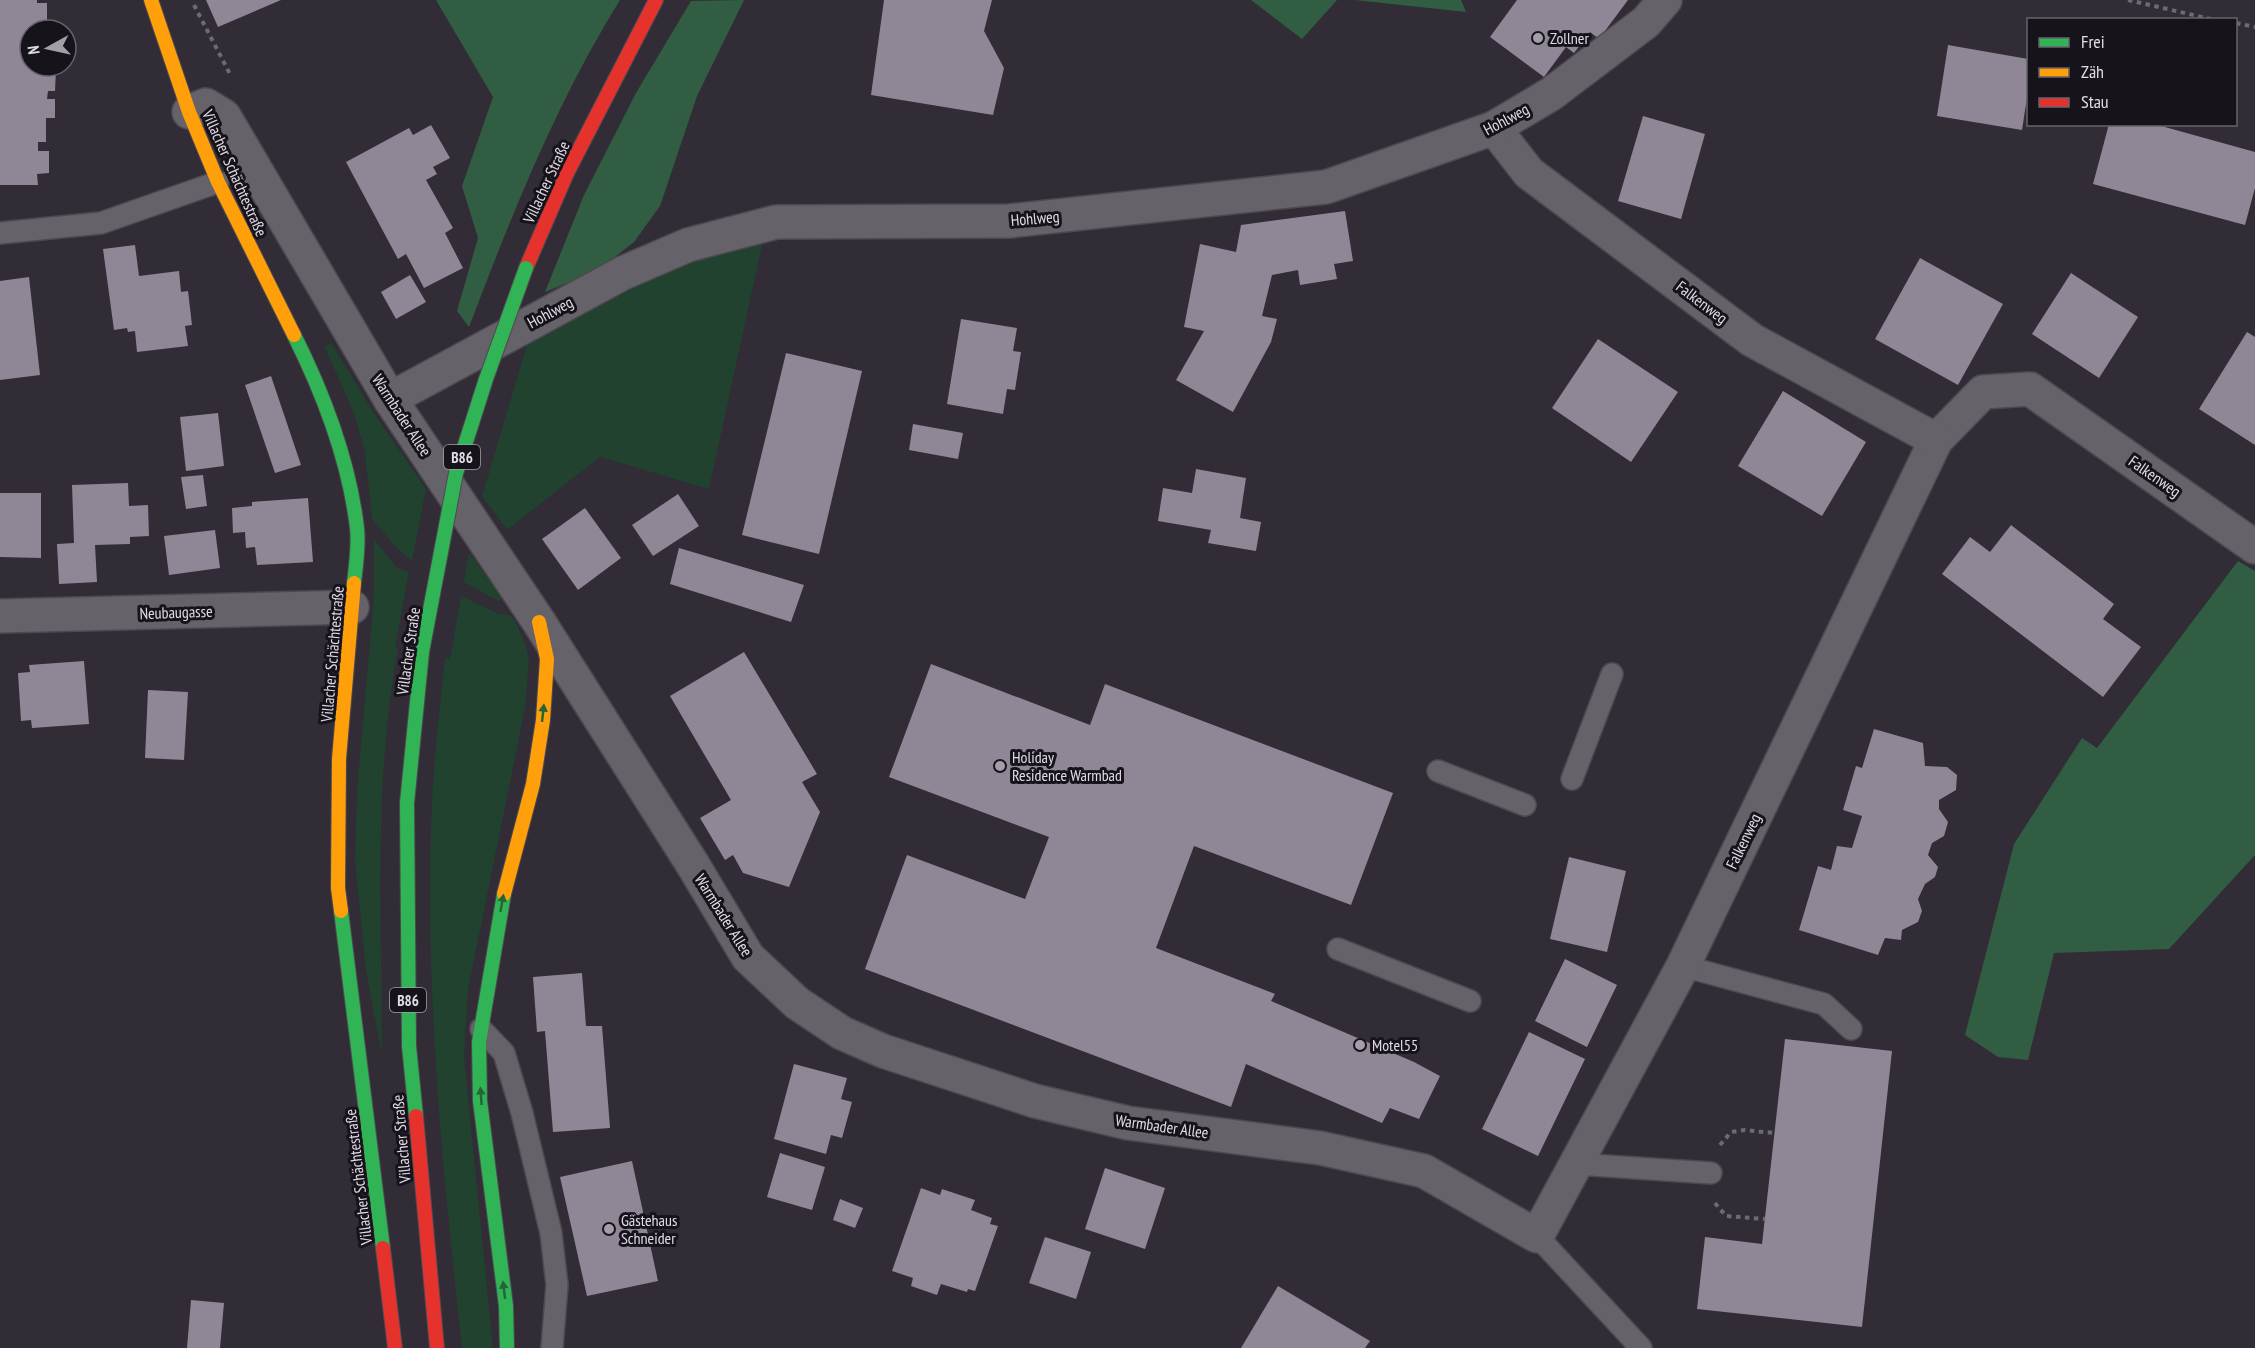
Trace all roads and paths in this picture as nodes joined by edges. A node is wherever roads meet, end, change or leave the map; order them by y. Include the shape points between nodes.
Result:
1 (151, 0) edge
2 (656, 0) edge
3 (1665, 0) edge
4 (2128, 0) edge
5 (2206, 18) edge
6 (2237, 23) edge
7 (2255, 27) edge
8 (189, 112) junction
9 (1494, 128) junction
10 (218, 182) junction
11 (0, 233) edge
12 (390, 399) junction
13 (1936, 440) junction
14 (2255, 547) edge
15 (352, 608) junction
16 (0, 616) edge
17 (539, 622) junction
18 (1612, 674) dead end
19 (1438, 771) dead end
20 (1572, 779) dead end
21 (1525, 804) dead end
22 (1338, 949) dead end
23 (1683, 966) junction
24 (1470, 1001) dead end
25 (481, 1029) junction
26 (1851, 1029) dead end
27 (1576, 1164) junction
28 (1711, 1173) dead end
29 (1537, 1236) junction
30 (395, 1348) edge
31 (437, 1348) edge
32 (507, 1348) edge
33 (552, 1348) edge
34 (1641, 1348) edge

1 - 8 main road, Villacher Schächtestraße
2 - 31 main road, Villacher Straße / B86, bridge via 567,173 526,268 486,379 456,473 422,652 407,803 409,1046
3 - 9 street, Hohlweg via 1646,22 1551,94
4 - 5 path
6 - 7 path
8 - 10 main road, Villacher Schächtestraße
8 - 12 street, Warmbader Allee via 206,105 224,116
9 - 12 street, Hohlweg via 1326,187 1009,221 776,222 688,245 623,273
9 - 13 street, Falkenweg via 1529,173 1752,340
10 - 11 lane via 101,223
10 - 15 main road, Villacher Schächtestraße via 310,368 334,429 349,480 357,530
12 - 17 street, Warmbader Allee
13 - 14 street, Falkenweg via 1983,392 2030,389
13 - 23 street, Falkenweg
15 - 16 street, Neubaugasse
15 - 30 main road, Villacher Schächtestraße via 339,759 338,888
25 -> 17 main road via 504,893 533,784 543,720 547,658
17 - 29 street, Warmbader Allee via 748,957 797,1003 842,1033 940,1071 1035,1101 1116,1120 1320,1148 1424,1171
18 - 20 lane
19 - 21 lane
22 - 24 lane
23 - 26 lane via 1824,1004
23 - 27 street, Falkenweg
32 -> 25 main road via 506,1306 480,1101
25 - 33 lane via 504,1053 551,1233 557,1286
27 - 28 lane
27 - 29 street, Falkenweg
29 - 34 lane, Warmbader Allee

